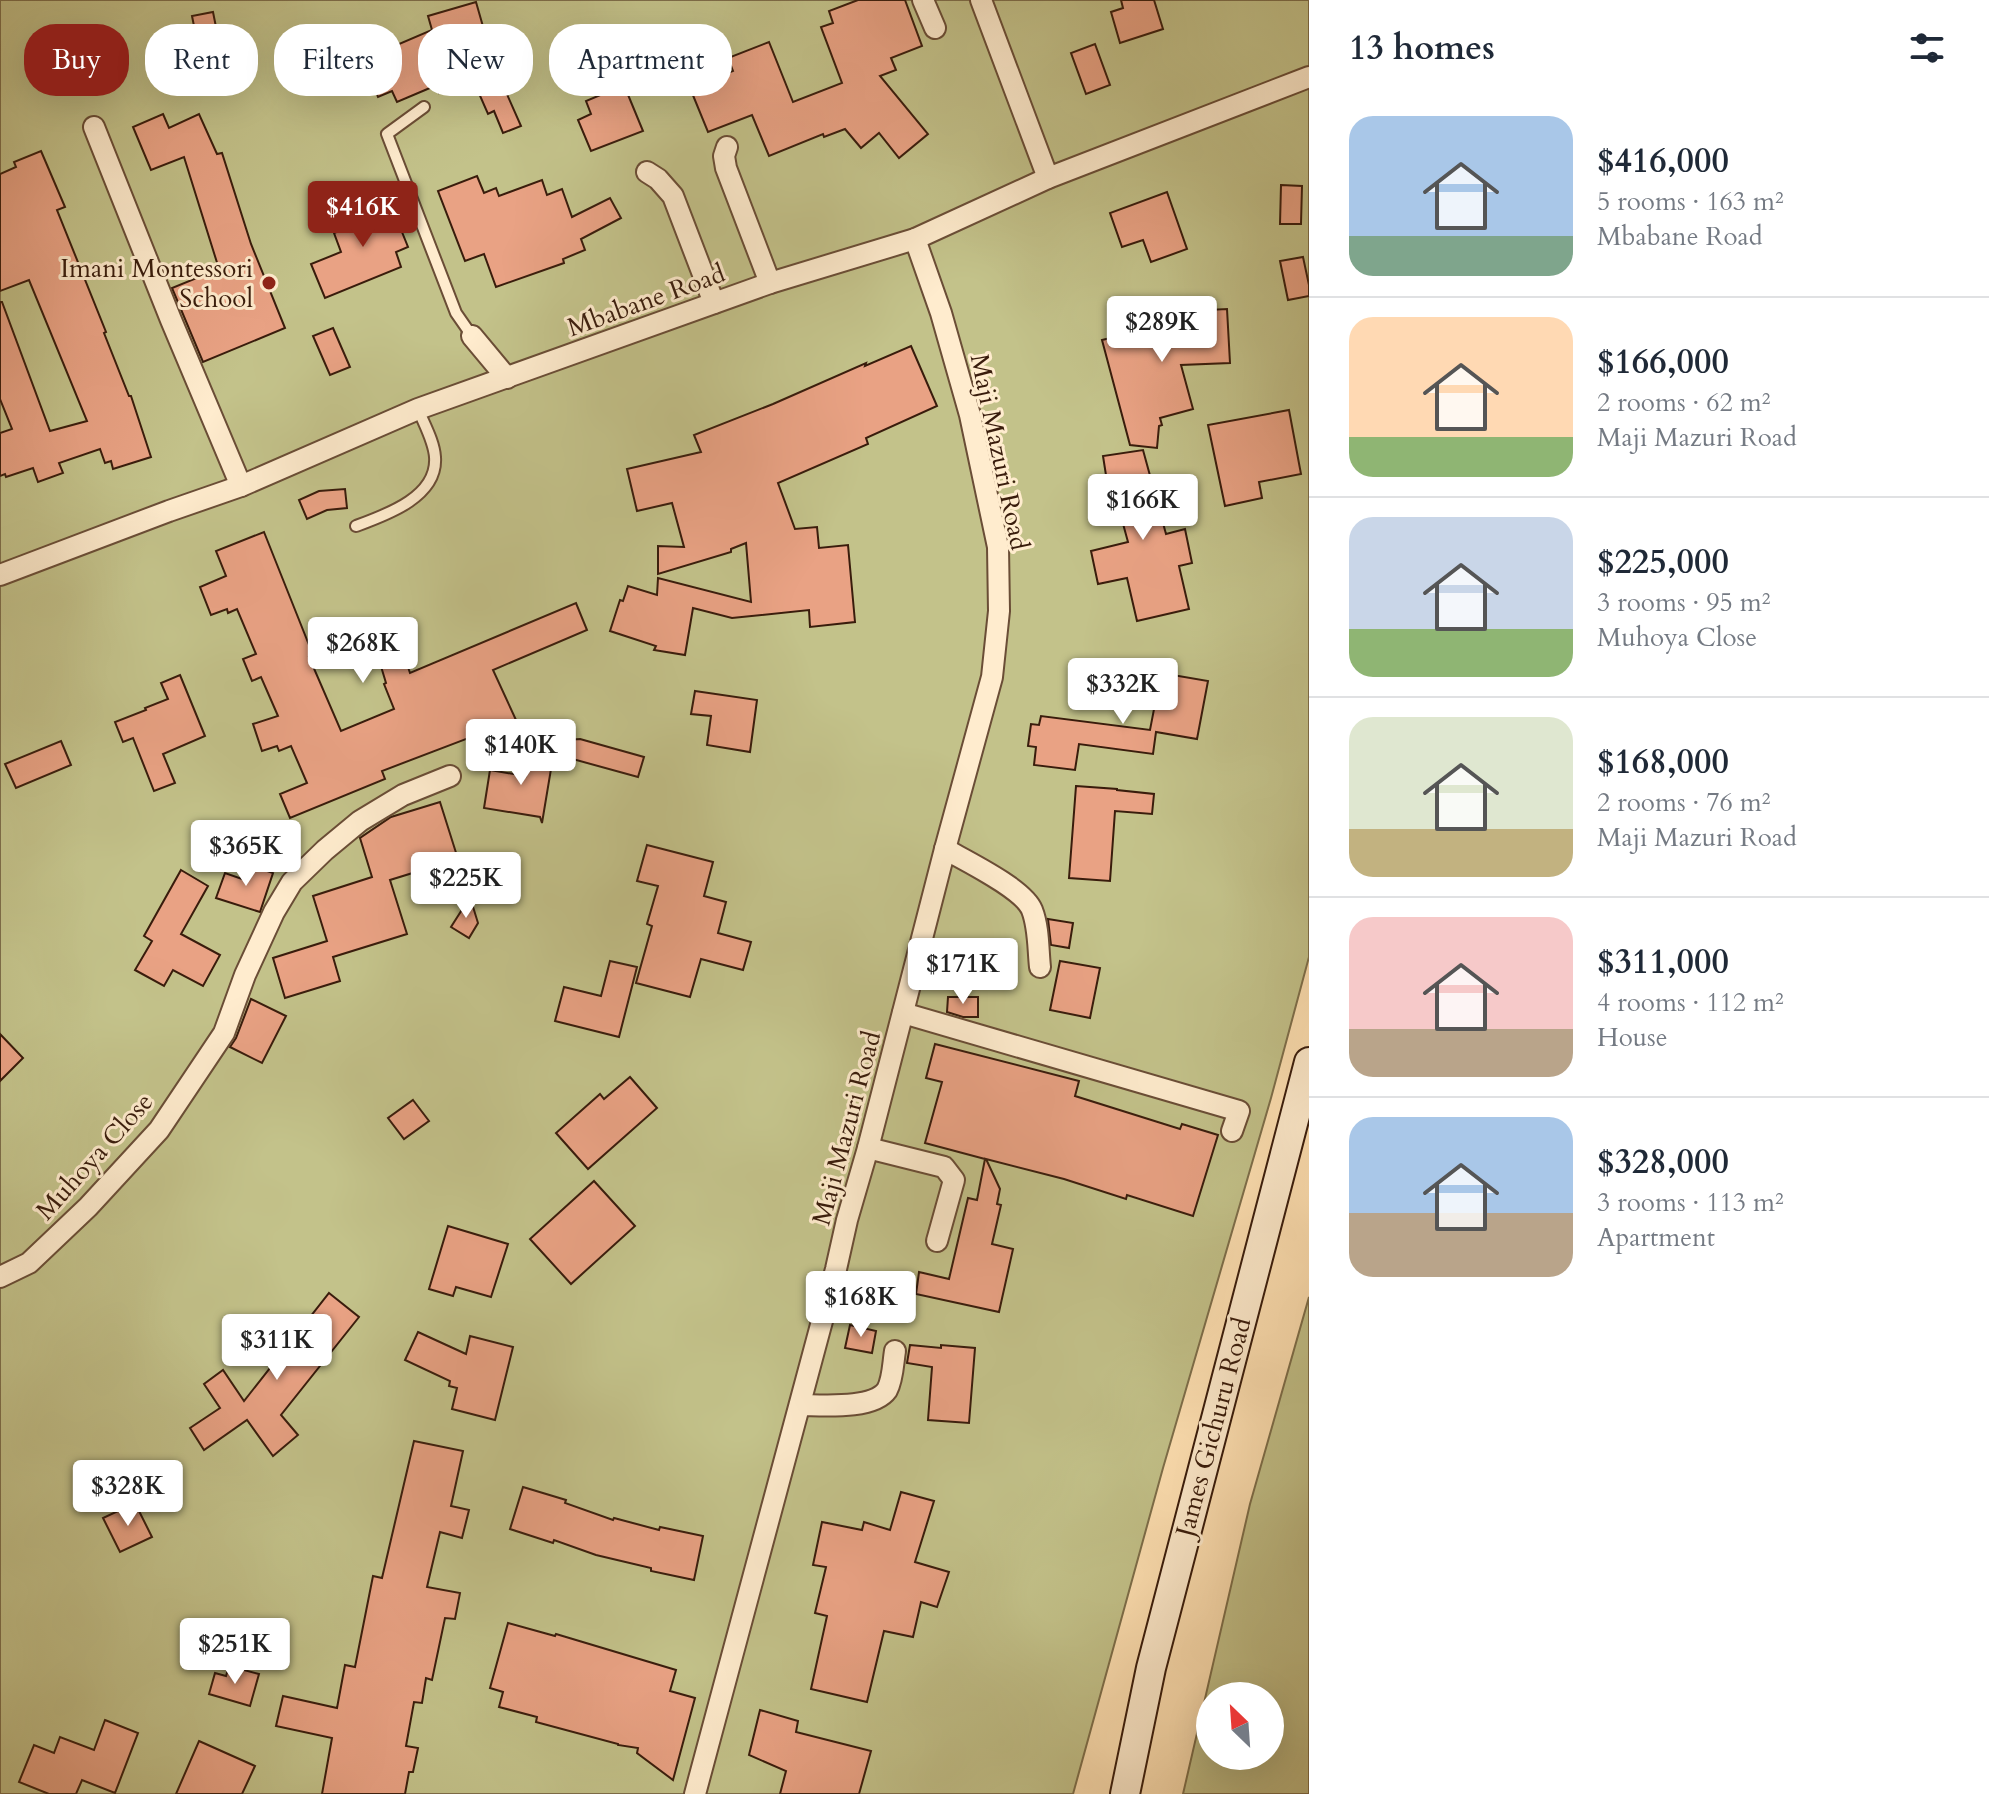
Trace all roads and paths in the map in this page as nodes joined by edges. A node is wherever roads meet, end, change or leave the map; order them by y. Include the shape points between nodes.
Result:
1 (923, 0) edge
2 (981, 0) edge
3 (935, 28) dead end
4 (1309, 77) edge
5 (424, 107) dead end
6 (94, 127) dead end
7 (727, 147) dead end
8 (647, 172) dead end
9 (1048, 178) junction
10 (915, 239) junction
11 (770, 283) junction
12 (714, 303) junction
13 (472, 336) joint
14 (507, 378) junction
15 (418, 409) junction
16 (241, 486) junction
17 (356, 526) dead end
18 (0, 575) edge
19 (450, 776) dead end
20 (945, 849) junction
21 (1040, 967) dead end
22 (903, 1013) junction
23 (1309, 1062) edge
24 (1232, 1131) dead end
25 (868, 1148) junction
26 (937, 1241) dead end
27 (0, 1277) edge
28 (895, 1351) dead end
29 (800, 1405) junction
30 (695, 1794) edge
31 (1125, 1794) edge

1 - 3 street
2 - 9 street
4 - 9 street, Mbabane Road
5 - 13 lane via 387,134 456,313
6 - 16 street
7 - 11 street via 726,168
8 - 12 street via 673,196
9 - 10 street, Mbabane Road
10 - 11 street, Mbabane Road
10 - 20 street, Maji Mazuri Road via 966,401 998,547 992,677
11 - 12 street, Mbabane Road
12 - 14 street, Mbabane Road
13 - 14 street
14 - 15 street, Mbabane Road
15 - 16 street, Mbabane Road
15 - 17 lane via 435,454 432,476 393,513
16 - 18 street, Mbabane Road
19 - 27 street, Muhoya Close via 403,795 360,821 292,882 245,975 224,1033 159,1130 29,1263
20 - 21 street via 992,875 1031,906
20 - 22 street, Maji Mazuri Road
22 - 24 street via 1239,1111
22 - 25 street, Maji Mazuri Road
23 - 31 main road, James Gichuru Road via 1154,1653
25 - 26 street via 950,1173 954,1180
25 - 29 street, Maji Mazuri Road
28 - 29 street via 891,1378 881,1395 848,1406
29 - 30 street, Maji Mazuri Road

